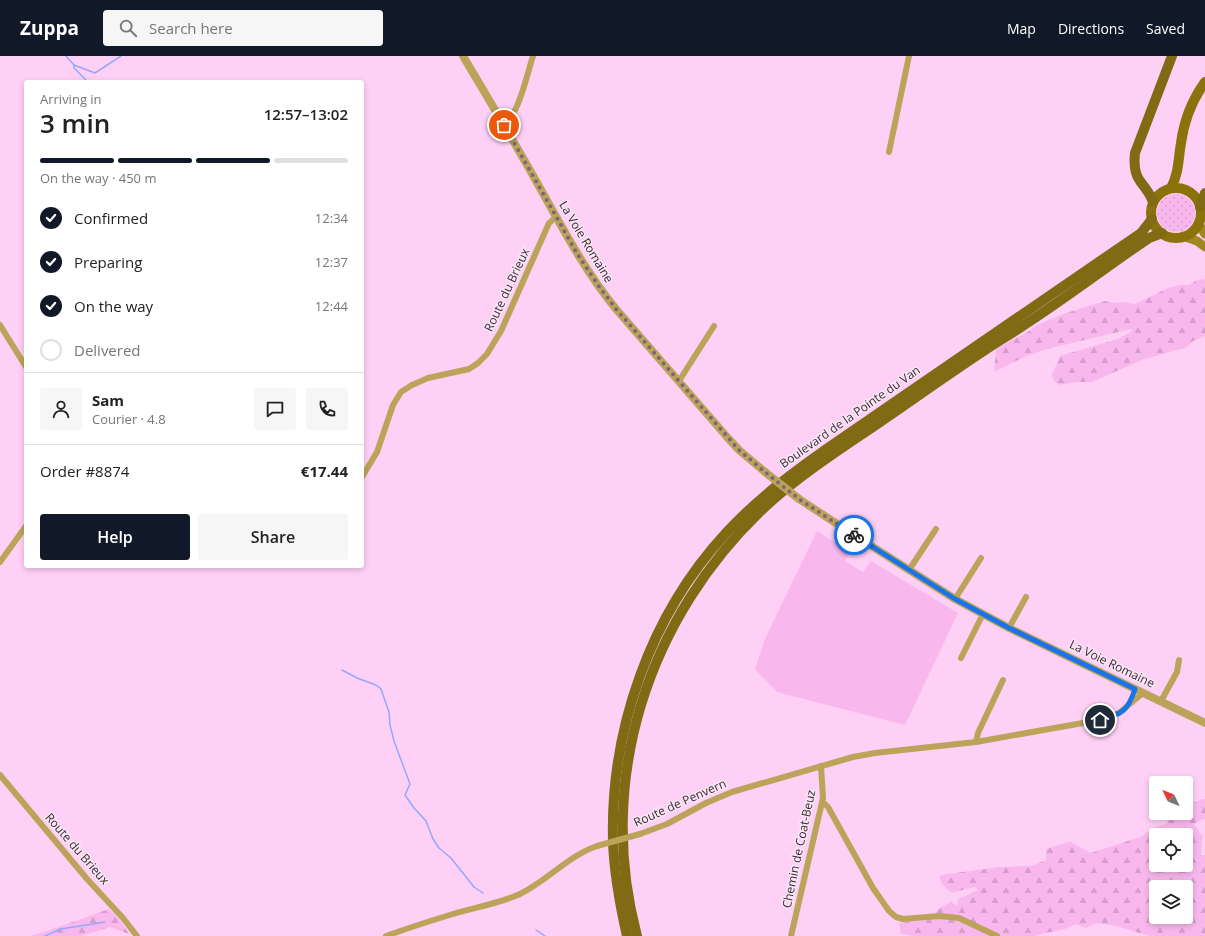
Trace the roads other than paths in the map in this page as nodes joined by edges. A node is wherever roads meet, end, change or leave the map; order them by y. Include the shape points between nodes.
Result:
1 (463, 56) edge
2 (533, 56) edge
3 (909, 56) edge
4 (1172, 56) edge
5 (1205, 82) edge
6 (504, 125) junction
7 (889, 152) dead end
8 (1179, 166) junction
9 (1171, 188) junction
10 (1184, 190) junction
11 (1205, 193) edge
12 (1153, 202) junction
13 (1200, 207) junction
14 (556, 217) junction
15 (1152, 219) junction
16 (1198, 223) junction
17 (1162, 233) junction
18 (1205, 234) edge
19 (1183, 236) junction
20 (1205, 246) edge
21 (0, 325) edge
22 (714, 326) dead end
23 (24, 364) edge
24 (679, 381) junction
25 (364, 474) edge
26 (24, 529) edge
27 (936, 529) dead end
28 (982, 558) dead end
29 (0, 562) edge
30 (909, 570) junction
31 (1026, 597) dead end
32 (955, 599) junction
33 (983, 614) junction
34 (1009, 628) junction
35 (961, 658) dead end
36 (1179, 660) dead end
37 (1003, 680) dead end
38 (1139, 691) junction
39 (1161, 701) junction
40 (1205, 723) edge
41 (976, 742) junction
42 (821, 766) junction
43 (0, 776) edge
44 (822, 803) junction
45 (137, 936) edge
46 (386, 936) edge
47 (627, 936) edge
48 (637, 936) edge
49 (791, 936) edge
50 (997, 936) edge

1 - 6 street, La Voie Romaine
2 - 6 street via 516,108
3 - 7 street
4 - 12 highway via 1135,153 1137,175
5 - 8 main road via 1186,120
6 - 14 street, La Voie Romaine
8 - 9 main road
8 - 10 main road
9 - 10 main road
9 - 12 main road via 1161,193
10 - 13 main road via 1197,200
11 - 13 highway
12 - 15 main road
13 - 16 main road
14 - 24 street, La Voie Romaine via 582,263 603,293
14 - 25 street, Route du Brieux via 549,223 501,331 487,354 468,369 421,381 401,392 393,405 377,452
15 - 17 main road
15 - 47 highway, Boulevard de la Pointe du Van via 1141,233 793,473 738,521 702,562 654,642 631,702 621,745 615,784 613,841 617,886
16 - 18 main road
16 - 19 main road via 1190,233
17 - 19 main road via 1173,237
17 - 48 highway, Boulevard de la Pointe du Van via 1149,238 1049,309 819,464 756,516 707,572 688,600 656,662 641,706 630,752 623,803 624,854 627,889
19 - 20 main road
21 - 23 street
22 - 24 street
24 - 30 street, La Voie Romaine, bridge via 733,444 765,472 799,499 868,540
26 - 29 street
27 - 30 street
28 - 32 street
30 - 32 street, La Voie Romaine
31 - 34 street
32 - 33 street, La Voie Romaine
33 - 34 street, La Voie Romaine
33 - 35 street
34 - 38 street, La Voie Romaine
36 - 39 street via 1177,672
37 - 41 street
38 - 39 street, La Voie Romaine
38 - 41 street, Route de Penvern via 1129,705 1119,713 1100,720
39 - 40 street, La Voie Romaine
41 - 42 street, Route de Penvern via 875,753
42 - 44 street, Chemin de Coat-Beuz
42 - 46 street, Route de Penvern, bridge via 750,786 720,797 667,824 586,850 532,887 510,898
43 - 45 street, Route du Brieux
44 - 49 street, Chemin de Coat-Beuz
44 - 50 street via 826,804 876,893 896,917 954,917

